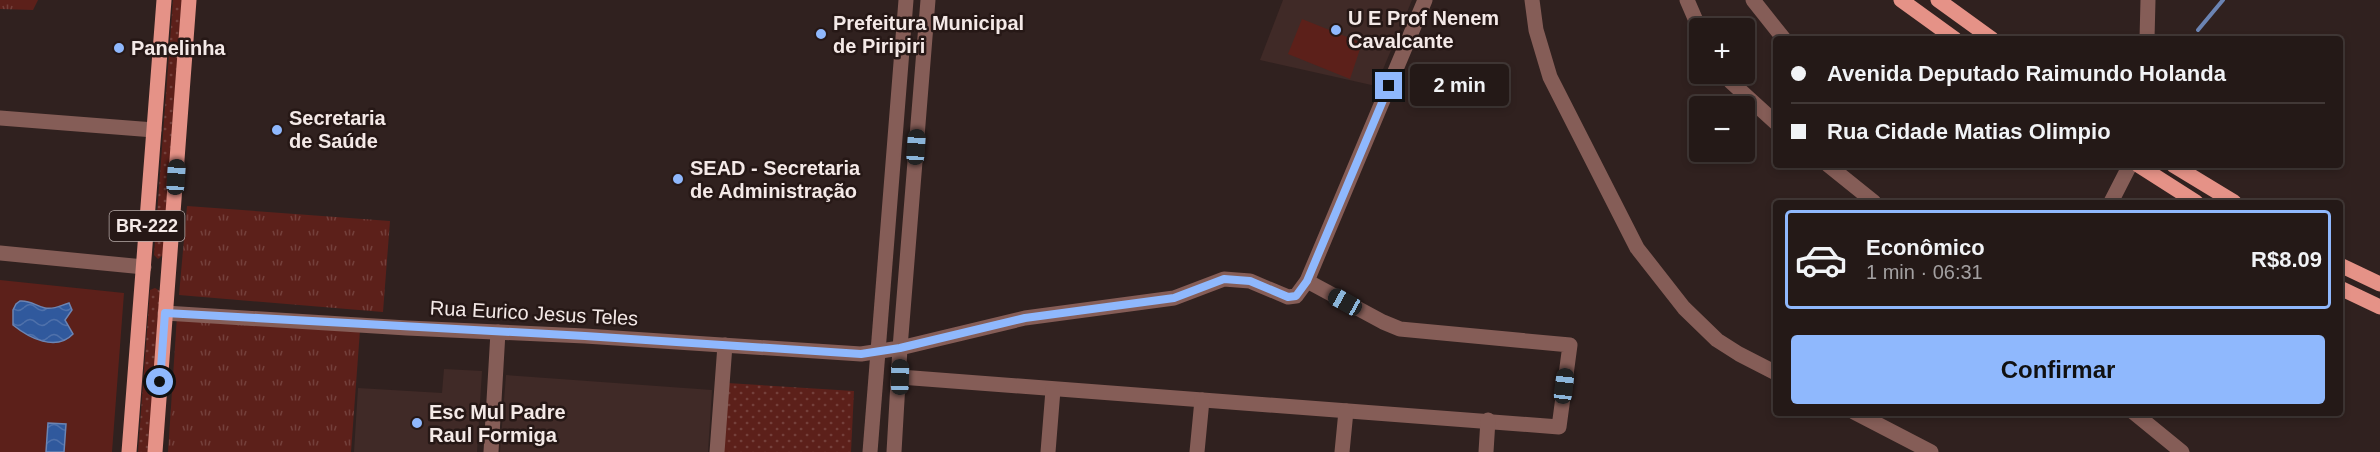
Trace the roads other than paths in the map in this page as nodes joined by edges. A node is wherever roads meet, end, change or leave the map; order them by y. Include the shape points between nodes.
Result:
1 (164, 0) edge
2 (189, 0) edge
3 (906, 0) edge
4 (928, 0) edge
5 (1425, 0) edge
6 (1532, 0) edge
7 (1687, 0) edge
8 (1753, 0) edge
9 (1901, 0) edge
10 (1938, 0) edge
11 (2148, 0) edge
12 (1695, 18) edge
13 (1782, 36) edge
14 (1950, 36) edge
15 (1988, 36) edge
16 (2147, 36) edge
17 (1733, 84) edge
18 (0, 118) edge
19 (1773, 120) edge
20 (154, 130) junction
21 (1832, 168) edge
22 (2128, 168) edge
23 (2143, 168) edge
24 (2179, 168) edge
25 (1872, 200) edge
26 (2112, 200) edge
27 (2193, 200) edge
28 (2231, 200) edge
29 (0, 253) edge
30 (2343, 266) edge
31 (144, 267) junction
32 (1307, 281) junction
33 (2380, 284) edge
34 (2343, 289) edge
35 (2380, 307) edge
36 (165, 313) junction
37 (498, 332) junction
38 (724, 345) junction
39 (900, 348) junction
40 (878, 352) junction
41 (1773, 371) edge
42 (900, 377) junction
43 (1053, 390) junction
44 (1202, 400) junction
45 (1346, 411) junction
46 (1862, 416) edge
47 (2138, 416) edge
48 (1488, 420) junction
49 (129, 452) edge
50 (155, 452) edge
51 (491, 452) edge
52 (717, 452) edge
53 (870, 452) edge
54 (894, 452) edge
55 (1048, 452) edge
56 (1197, 452) edge
57 (1342, 452) edge
58 (1486, 452) edge
59 (1931, 452) edge
60 (2182, 452) edge

1 - 20 main road, BR-222
2 - 36 main road, BR-222
3 - 40 street
4 - 39 street
5 - 32 street
6 - 41 street via 1536,30 1550,76 1637,248 1684,308 1717,340
7 - 12 street
8 - 13 street
9 - 14 main road
10 - 15 main road
11 - 16 street
17 - 19 street
18 - 20 street
20 - 31 main road, BR-222
21 - 25 street
22 - 26 street
23 - 27 main road
24 - 28 main road
29 - 31 street
30 - 33 main road
31 - 49 main road, BR-222
32 - 39 street, Rua Eurico Jesus Teles via 1296,296 1288,297 1250,281 1224,279 1174,298 1025,318
32 - 48 street via 1400,329 1570,345 1559,427
34 - 35 main road
36 - 37 street, Rua Eurico Jesus Teles
36 - 50 main road, BR-222
37 - 38 street, Rua Eurico Jesus Teles
37 - 51 street
38 - 40 street, Rua Eurico Jesus Teles
38 - 52 street
39 - 40 street, Rua Eurico Jesus Teles
39 - 42 street
40 - 53 street
42 - 43 street
42 - 54 street
43 - 44 street
43 - 55 street
44 - 45 street
44 - 56 street
45 - 48 street
45 - 57 street
46 - 59 street
47 - 60 street
48 - 58 street

